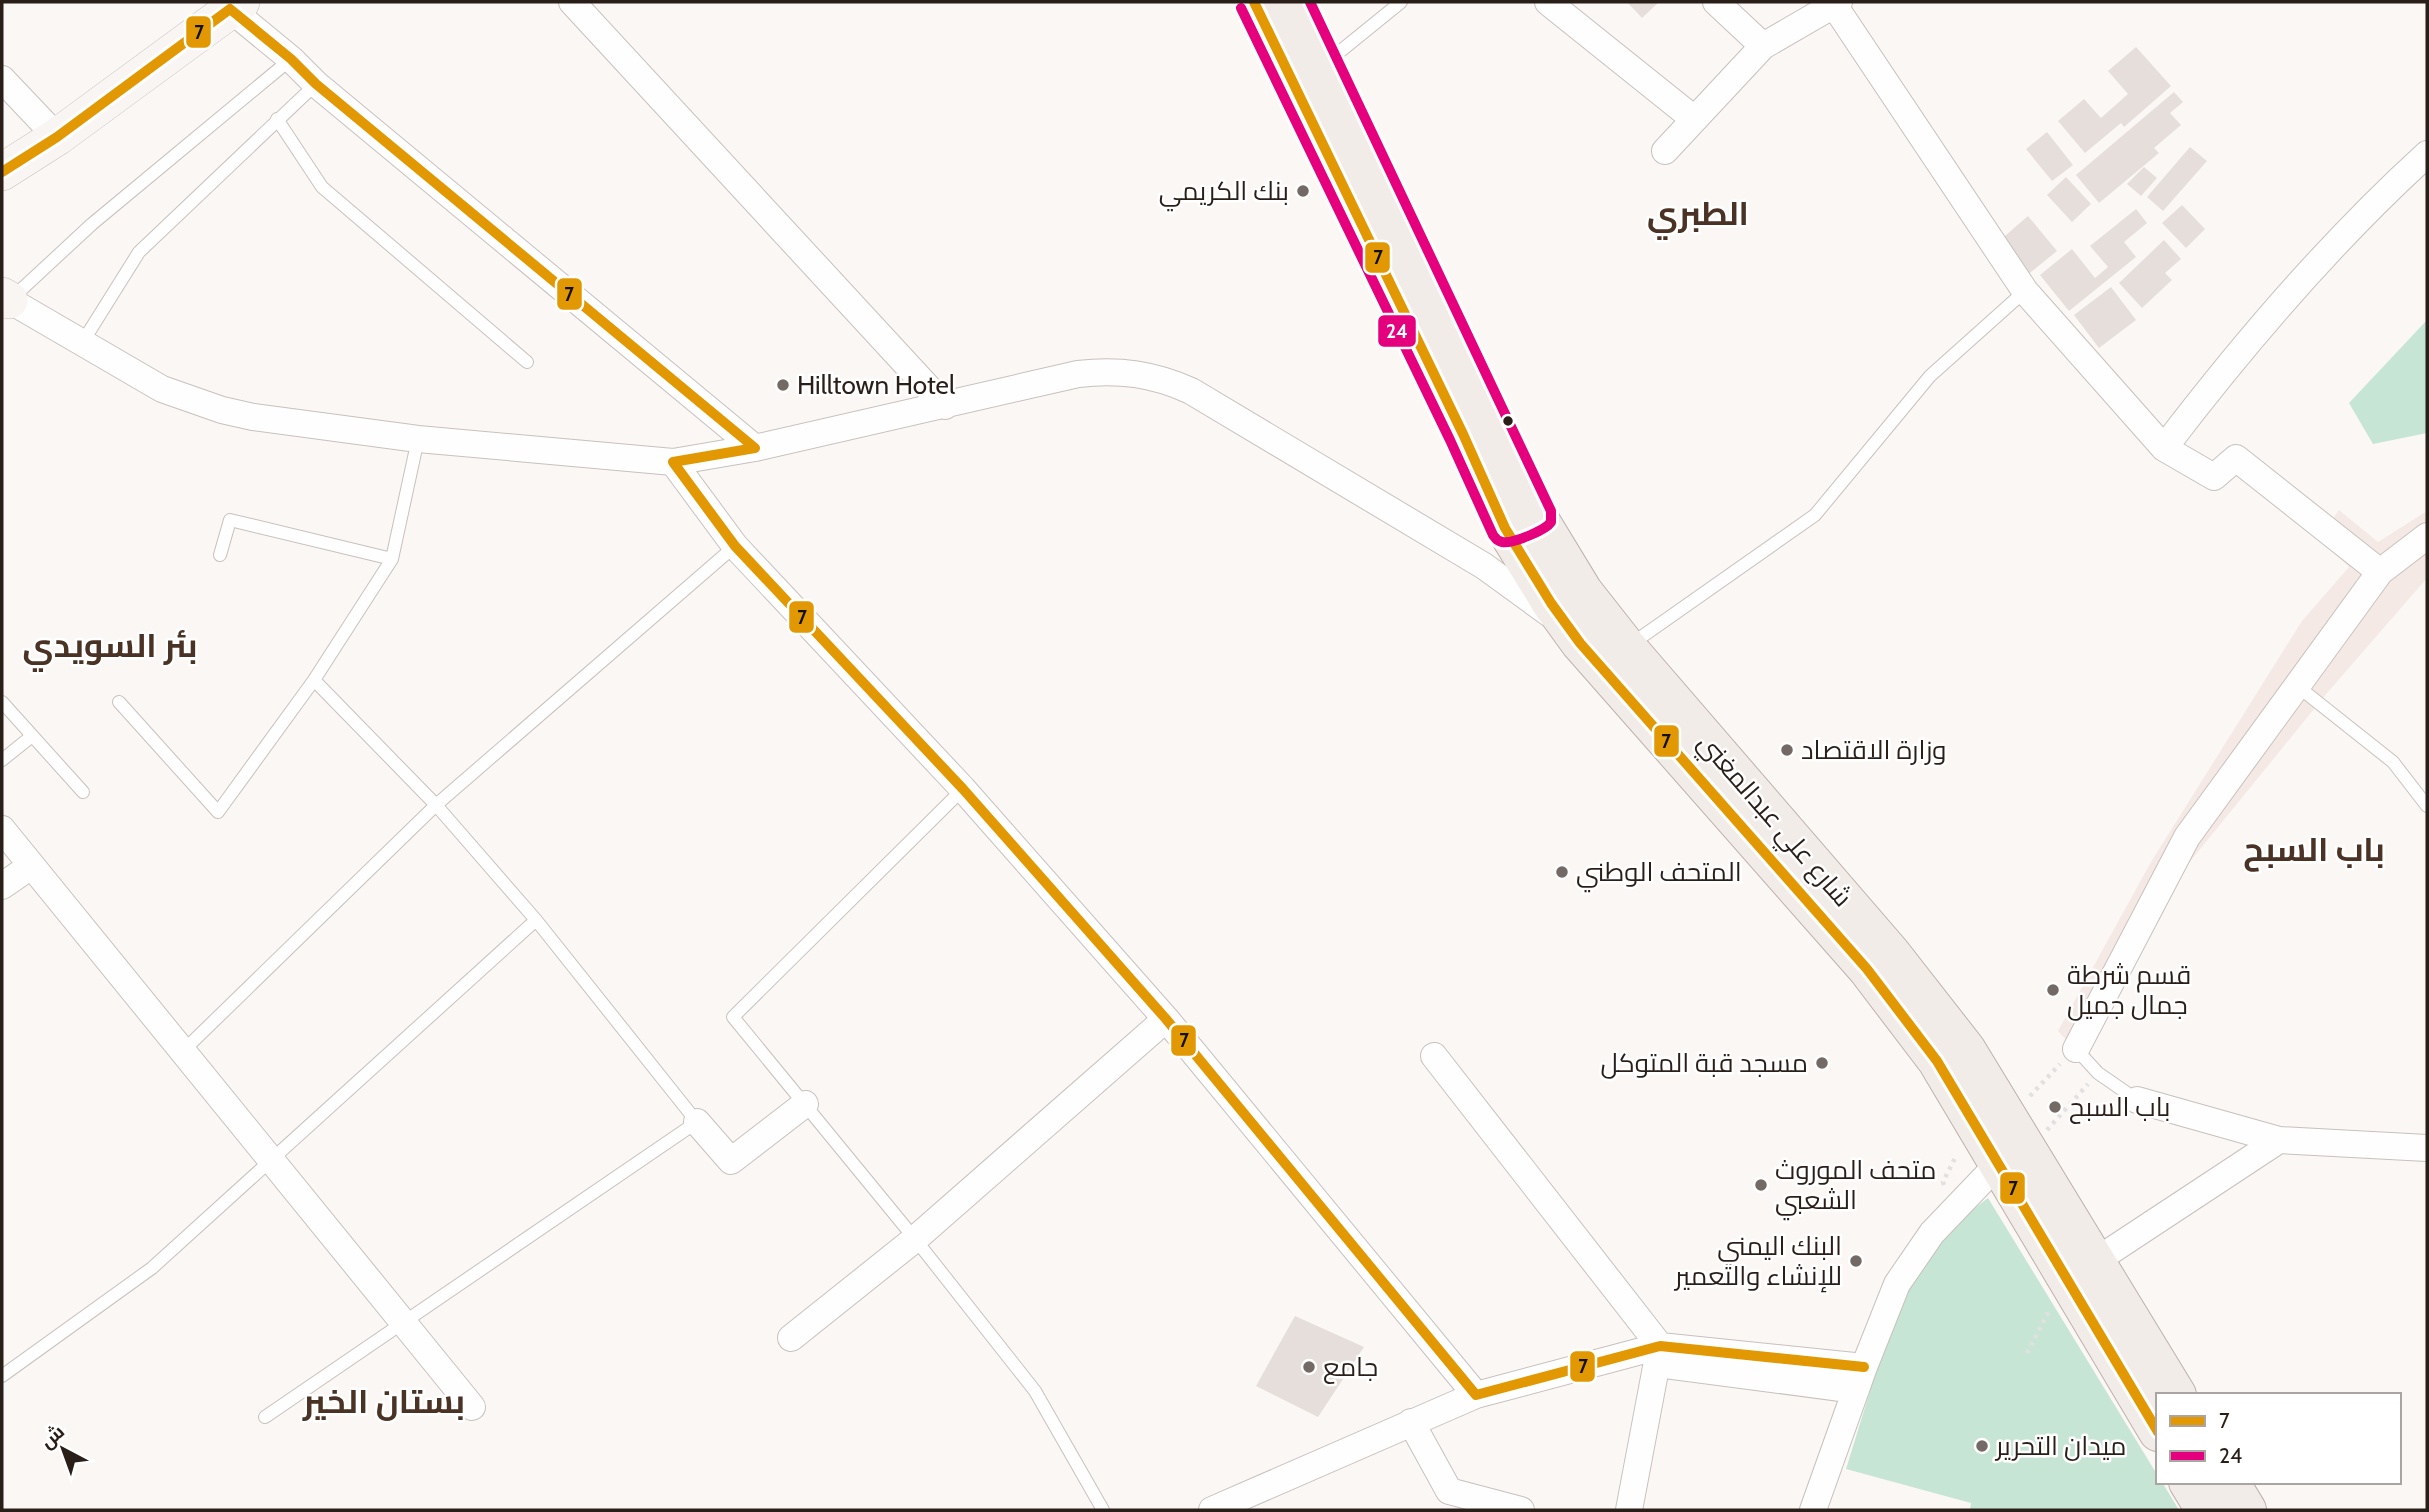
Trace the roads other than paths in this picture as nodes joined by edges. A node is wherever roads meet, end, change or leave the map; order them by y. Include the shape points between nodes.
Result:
1 (572, 2) edge
2 (1254, 2) edge
3 (1294, 2) edge
4 (1401, 2) edge
5 (1548, 2) edge
6 (1716, 2) edge
7 (1835, 3) edge
8 (235, 6) edge
9 (1763, 46) junction
10 (291, 59) junction
11 (1324, 64) junction
12 (2, 79) edge
13 (316, 84) junction
14 (277, 119) junction
15 (1694, 119) junction
16 (57, 137) junction
17 (1665, 151) dead end
18 (2427, 154) edge
19 (2, 172) edge
20 (2025, 291) junction
21 (6, 298) edge
22 (82, 343) junction
23 (527, 362) dead end
24 (945, 406) junction
25 (418, 439) junction
26 (755, 448) junction
27 (2164, 448) junction
28 (673, 462) junction
29 (1521, 523) junction
30 (2427, 536) edge
31 (735, 546) junction
32 (220, 555) dead end
33 (392, 559) junction
34 (2380, 572) junction
35 (1571, 630) junction
36 (1627, 648) junction
37 (314, 680) junction
38 (2296, 685) junction
39 (2, 702) edge
40 (119, 702) dead end
41 (32, 736) junction
42 (2, 760) edge
43 (964, 789) junction
44 (83, 792) dead end
45 (436, 805) junction
46 (2427, 806) edge
47 (2, 829) edge
48 (31, 866) junction
49 (2, 886) edge
50 (536, 920) junction
51 (1166, 1019) junction
52 (2073, 1051) joint
53 (182, 1052) junction
54 (1434, 1056) dead end
55 (2137, 1100) joint
56 (806, 1104) junction
57 (697, 1122) junction
58 (2279, 1140) junction
59 (2427, 1148) edge
60 (2015, 1157) junction
61 (271, 1161) junction
62 (915, 1239) junction
63 (2097, 1260) junction
64 (403, 1323) junction
65 (791, 1338) dead end
66 (1659, 1355) junction
67 (2, 1376) edge
68 (1860, 1379) junction
69 (2176, 1393) edge
70 (1476, 1395) junction
71 (472, 1407) dead end
72 (265, 1417) dead end
73 (1411, 1422) junction
74 (2156, 1429) edge
75 (2189, 1484) edge
76 (2231, 1484) edge
77 (1103, 1510) edge
78 (1212, 1510) edge
79 (1521, 1510) edge
80 (1629, 1510) edge
81 (1813, 1510) edge
82 (2205, 1510) edge
83 (2247, 1510) edge

1 - 24 street
2 - 29 main road, شارع علي عبدالمغني via 1463,434
3 - 11 main road, شارع علي عبدالمغني
4 - 11 lane
5 - 15 street
6 - 9 street
7 - 9 street
7 - 20 street
8 - 10 street
8 - 16 street
9 - 15 street
10 - 13 street
10 - 21 lane
11 - 29 main road, شارع علي عبدالمغني
12 - 16 street
13 - 14 lane
13 - 26 street
14 - 22 lane via 139,252
14 - 23 lane via 322,187
15 - 17 street
16 - 19 street
18 - 27 street via 2304,277
20 - 27 street
20 - 36 lane via 1930,376 1815,515
21 - 22 street
22 - 25 street via 162,389 222,410
24 - 26 street
24 - 35 street via 1097,372 1136,373 1173,383 1484,566
25 - 28 street
25 - 33 lane
26 - 28 street
27 - 34 street via 2214,477 2236,458
28 - 31 street
29 - 35 main road, شارع علي عبدالمغني via 1551,603
29 - 36 main road, شارع علي عبدالمغني
30 - 34 street
31 - 43 street
31 - 45 lane
32 - 33 lane via 230,520
33 - 37 lane
34 - 38 street
35 - 60 main road, شارع علي عبدالمغني via 1867,969
36 - 60 main road, شارع علي عبدالمغني via 1891,953 1966,1049 2007,1118
37 - 40 lane via 218,813
37 - 45 lane
38 - 46 lane via 2393,762
38 - 52 street via 2187,837
39 - 41 lane
41 - 42 lane
41 - 44 lane
43 - 51 street
43 - 56 lane via 733,1017
45 - 50 lane
45 - 53 lane
47 - 48 street
48 - 49 street
48 - 53 street
50 - 57 lane
50 - 61 lane
51 - 62 street
51 - 70 street
52 - 55 lane
53 - 61 street
54 - 66 street
55 - 58 street
56 - 57 street via 731,1161
56 - 62 lane
57 - 64 lane
58 - 59 street
58 - 63 street
60 - 63 main road, شارع علي عبدالمغني
60 - 68 street via 1954,1209 1913,1258 1896,1284
60 - 74 main road, شارع علي عبدالمغني via 2066,1281
61 - 64 street
61 - 67 lane via 152,1268
62 - 65 street
62 - 77 lane via 1035,1391
63 - 69 main road, شارع علي عبدالمغني
64 - 71 street
64 - 72 lane
66 - 68 street
66 - 70 street
66 - 80 street
68 - 81 street
70 - 73 street
73 - 78 street
73 - 79 street via 1449,1491
75 - 82 main road
76 - 83 main road

